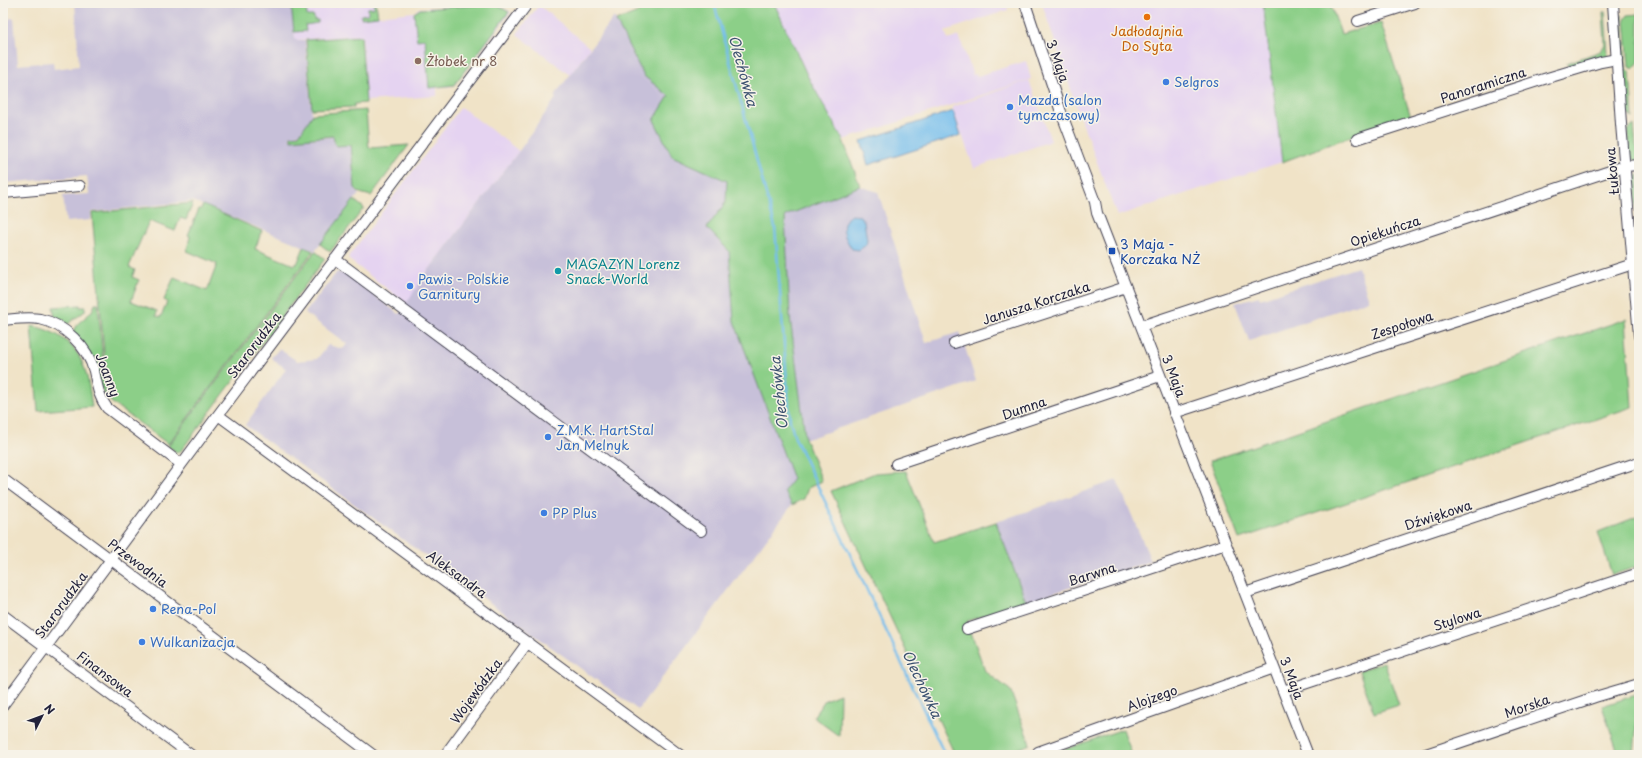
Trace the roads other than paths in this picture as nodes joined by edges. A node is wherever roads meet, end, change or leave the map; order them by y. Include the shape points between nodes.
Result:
1 (528, 3) edge
2 (1025, 3) edge
3 (1415, 3) edge
4 (1613, 3) edge
5 (1358, 21) dead end
6 (1617, 59) junction
7 (1357, 139) dead end
8 (1639, 165) edge
9 (1625, 166) junction
10 (80, 186) dead end
11 (3, 193) edge
12 (335, 259) junction
13 (1636, 265) edge
14 (1126, 287) junction
15 (3, 320) edge
16 (1141, 326) junction
17 (1639, 336) edge
18 (954, 343) dead end
19 (1160, 376) junction
20 (1174, 413) junction
21 (218, 415) junction
22 (1639, 462) edge
23 (181, 464) junction
24 (896, 464) dead end
25 (3, 479) edge
26 (700, 531) dead end
27 (1226, 544) junction
28 (110, 559) junction
29 (1639, 573) edge
30 (1245, 593) junction
31 (3, 615) edge
32 (967, 628) dead end
33 (528, 642) junction
34 (46, 647) junction
35 (1274, 668) junction
36 (1639, 684) edge
37 (1283, 691) junction
38 (3, 705) edge
39 (1038, 752) dead end
40 (190, 755) edge
41 (373, 755) edge
42 (445, 755) edge
43 (680, 755) edge
44 (1308, 755) edge
45 (1423, 755) edge

1 - 12 street, Starorudzka
2 - 14 street, 3 Maja via 1061,112
3 - 5 street
4 - 6 street, Łukowa
6 - 7 street, Panoramiczna via 1544,79
6 - 9 street, Łukowa
8 - 9 street, Opiekuńcza
9 - 13 street, Łukowa
9 - 16 street, Opiekuńcza
10 - 11 street
12 - 21 street, Starorudzka
12 - 26 street
13 - 17 street, Łukowa
13 - 20 street, Zespołowa
14 - 16 street, 3 Maja
14 - 18 street, Janusza Korczaka
15 - 23 street, Joanny via 41,320 58,326 70,335 84,349 90,360 100,397 107,408
16 - 19 street, 3 Maja
19 - 20 street, 3 Maja
19 - 24 street, Dumna
20 - 27 street, 3 Maja
21 - 23 street, Starorudzka
21 - 33 street, Aleksandra
22 - 30 street, Dźwiękowa
23 - 28 street, Starorudzka
25 - 28 street, Przewodnia
27 - 30 street, 3 Maja
27 - 32 street, Barwna
28 - 34 street, Starorudzka
28 - 41 street, Przewodnia
29 - 37 street, Stylowa
30 - 35 street, 3 Maja
31 - 34 street, Finansowa
33 - 42 street, Wojewódzka
33 - 43 street, Aleksandra
34 - 38 street, Starorudzka
34 - 40 street, Finansowa
35 - 37 street, 3 Maja
35 - 39 street, Alojzego
36 - 45 street, Morska
37 - 44 street, 3 Maja

